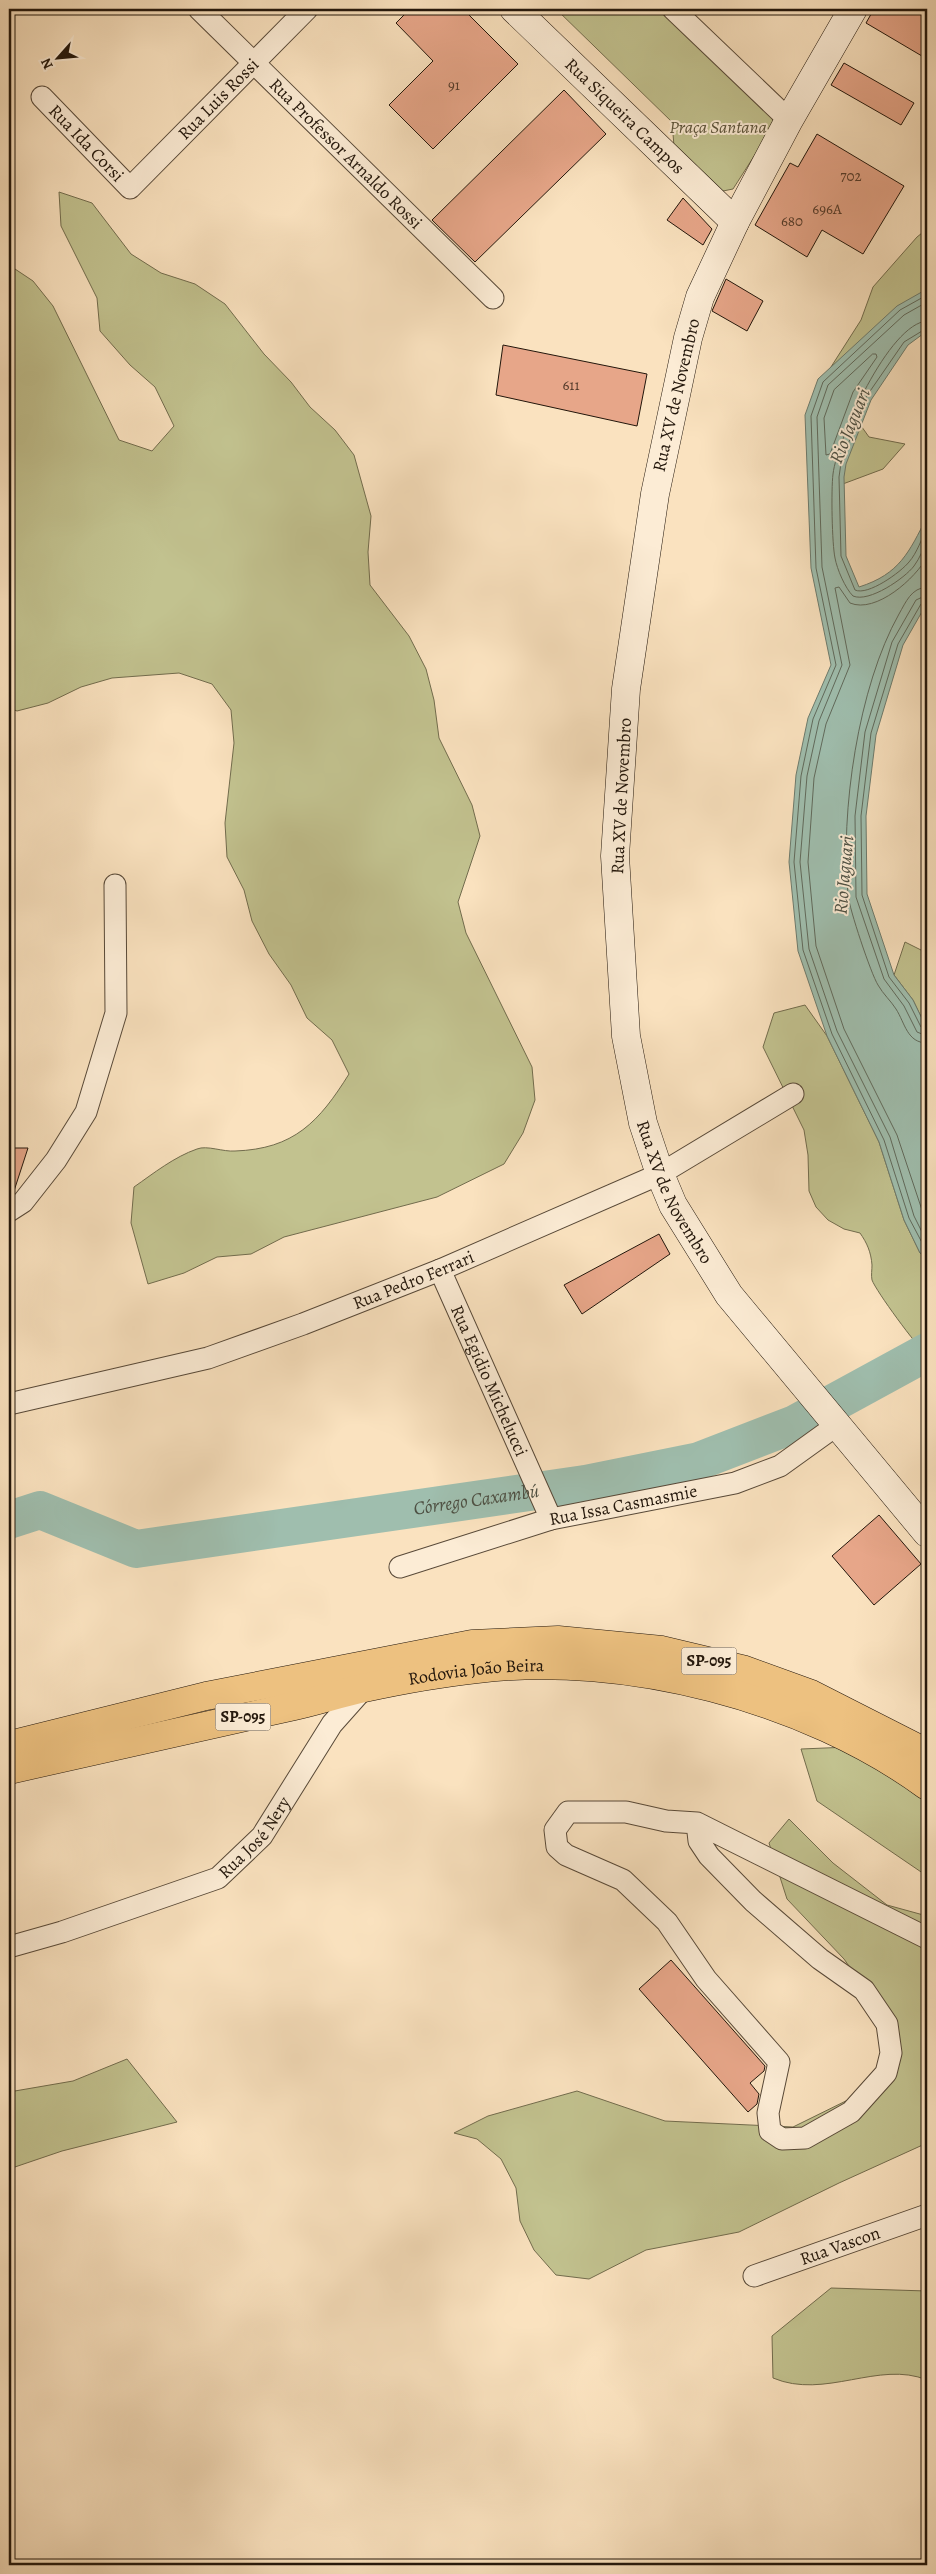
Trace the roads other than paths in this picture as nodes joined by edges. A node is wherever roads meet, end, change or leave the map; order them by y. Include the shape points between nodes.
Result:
1 (199, 9) edge
2 (307, 9) edge
3 (514, 9) edge
4 (674, 9) edge
5 (852, 9) edge
6 (254, 63) junction
7 (42, 97) dead end
8 (789, 120) junction
9 (130, 188) joint
10 (735, 222) junction
11 (494, 298) dead end
12 (115, 884) dead end
13 (793, 1094) dead end
14 (660, 1174) junction
15 (9, 1211) edge
16 (440, 1270) junction
17 (9, 1404) edge
18 (835, 1422) junction
19 (548, 1513) junction
20 (927, 1533) edge
21 (400, 1567) dead end
22 (364, 1688) junction
23 (9, 1745) edge
24 (927, 1753) edge
25 (9, 1770) edge
26 (927, 1786) edge
27 (697, 1823) junction
28 (927, 1938) edge
29 (9, 1946) edge
30 (927, 2215) edge
31 (754, 2276) dead end

1 - 6 street, Rua Professor Arnaldo Rossi
2 - 6 street, Rua Luis Rossi
3 - 10 main road, Rua Siqueira Campos
4 - 8 street
5 - 8 main road, Rua XV de Novembro
6 - 9 street, Rua Luis Rossi
6 - 11 street, Rua Professor Arnaldo Rossi
7 - 9 street, Rua Ida Corsi
8 - 10 main road, Rua XV de Novembro
10 - 14 main road, Rua XV de Novembro via 700,296 688,338 655,494 626,689 615,856 626,1036 643,1123
12 - 15 street via 116,1013 86,1112 56,1160 23,1202
13 - 14 street, Rua Pedro Ferrari
14 - 16 street, Rua Pedro Ferrari
14 - 18 main road, Rua XV de Novembro via 673,1204 729,1295
16 - 17 street, Rua Pedro Ferrari via 208,1358
16 - 19 street, Rua Egidio Michelucci
18 - 19 street, Rua Issa Casmasmie via 780,1466 735,1483
18 - 20 main road, Rua XV de Novembro
19 - 21 street, Rua Issa Casmasmie
22 - 25 main road, Rodovia João Beira / SP-095
22 - 26 main road, Rodovia João Beira / SP-095 via 478,1668 567,1666 668,1676 741,1695 852,1740
22 - 29 street, Rua José Nery via 332,1724 262,1836 218,1878 62,1932
23 - 24 main road, Rodovia João Beira / SP-095 via 206,1696 472,1644 558,1640 662,1650 742,1669 811,1694
27 - 27 street via 666,1821 626,1812 568,1812 555,1830 557,1847 566,1856 623,1880 667,1922 706,1979 779,2062 768,2113 770,2131 782,2139 805,2138 851,2112 886,2073 891,2052 887,2024 864,1990 820,1959 753,1901 709,1856 699,1841
27 - 28 street
30 - 31 street, Rua Vascon

